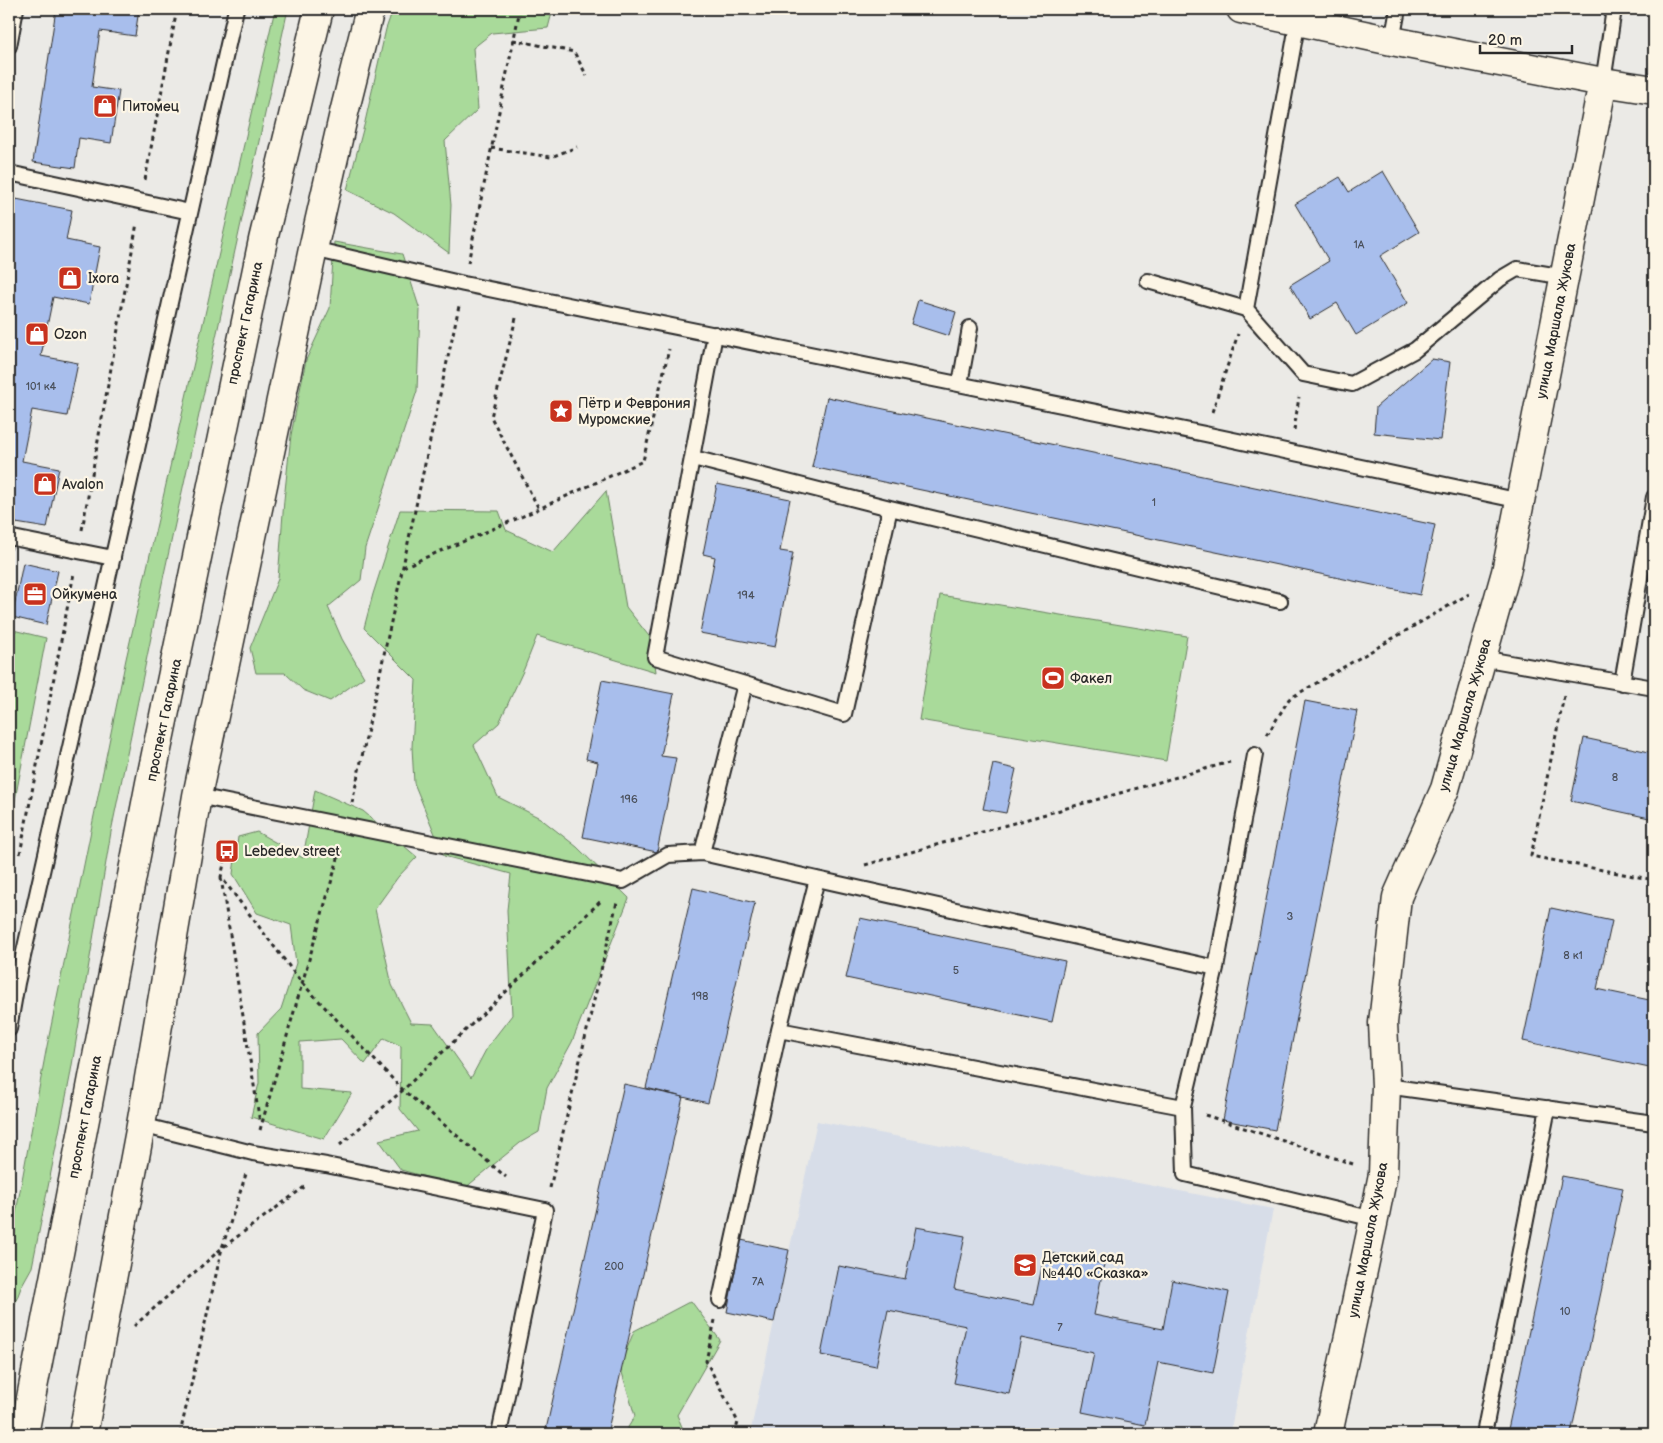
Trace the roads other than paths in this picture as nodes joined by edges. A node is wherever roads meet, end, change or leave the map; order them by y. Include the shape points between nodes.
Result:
1 (16, 9) edge
2 (236, 9) edge
3 (319, 9) edge
4 (370, 9) edge
5 (1241, 9) edge
6 (1398, 9) edge
7 (1614, 9) edge
8 (1298, 20) junction
9 (1392, 41) junction
10 (9, 46) edge
11 (1603, 82) junction
12 (1654, 90) edge
13 (9, 173) edge
14 (190, 212) junction
15 (313, 249) junction
16 (1565, 277) junction
17 (1148, 281) dead end
18 (1246, 309) junction
19 (970, 328) dead end
20 (715, 334) junction
21 (960, 384) junction
22 (694, 458) junction
23 (1654, 497) edge
24 (1521, 501) junction
25 (890, 508) junction
26 (14, 538) dead end
27 (113, 558) junction
28 (1280, 601) dead end
29 (1481, 658) junction
30 (1622, 683) junction
31 (745, 684) junction
32 (1654, 688) edge
33 (1255, 754) road end
34 (197, 796) junction
35 (702, 854) junction
36 (816, 879) junction
37 (1216, 968) junction
38 (13, 982) edge
39 (9, 1028) edge
40 (779, 1030) junction
41 (1386, 1086) junction
42 (1183, 1107) junction
43 (1548, 1108) junction
44 (1654, 1123) edge
45 (141, 1125) junction
46 (1374, 1219) junction
47 (720, 1300) road end
48 (24, 1434) edge
49 (83, 1434) edge
50 (499, 1434) edge
51 (1328, 1434) edge
52 (1484, 1434) edge

1 - 10 lane
2 - 14 lane
3 - 48 main road, проспект Гагарина via 260,249 150,784
4 - 15 main road
5 - 8 main road
6 - 9 lane
7 - 11 lane
8 - 9 main road
8 - 18 lane
9 - 11 main road
11 - 12 main road
11 - 16 main road, улица Маршала Жукова
13 - 14 lane
14 - 27 lane
15 - 20 lane via 464,284
15 - 34 main road
16 - 18 lane via 1517,269 1500,279 1415,350 1352,384 1303,374
16 - 24 main road, улица Маршала Жукова
17 - 18 lane
19 - 21 lane
20 - 21 lane
20 - 22 lane
21 - 24 lane
22 - 25 lane
22 - 31 lane via 656,657
23 - 30 lane
24 - 29 main road, улица Маршала Жукова via 1506,572
25 - 28 lane
25 - 31 lane via 844,714
26 - 27 lane
27 - 38 lane
29 - 30 lane
29 - 41 main road, улица Маршала Жукова via 1445,789 1397,897 1383,1023
30 - 32 lane
31 - 35 lane
33 - 37 lane
34 - 35 lane via 623,881 668,856
34 - 45 main road
35 - 36 lane
36 - 37 lane
36 - 40 lane
37 - 42 lane
38 - 39 lane
40 - 42 lane
40 - 47 lane
41 - 43 lane
41 - 46 main road, улица Маршала Жукова via 1382,1174
42 - 46 lane via 1185,1174
43 - 44 lane
43 - 52 lane
45 - 49 main road
45 - 50 lane via 253,1153 545,1210
46 - 51 main road, улица Маршала Жукова

